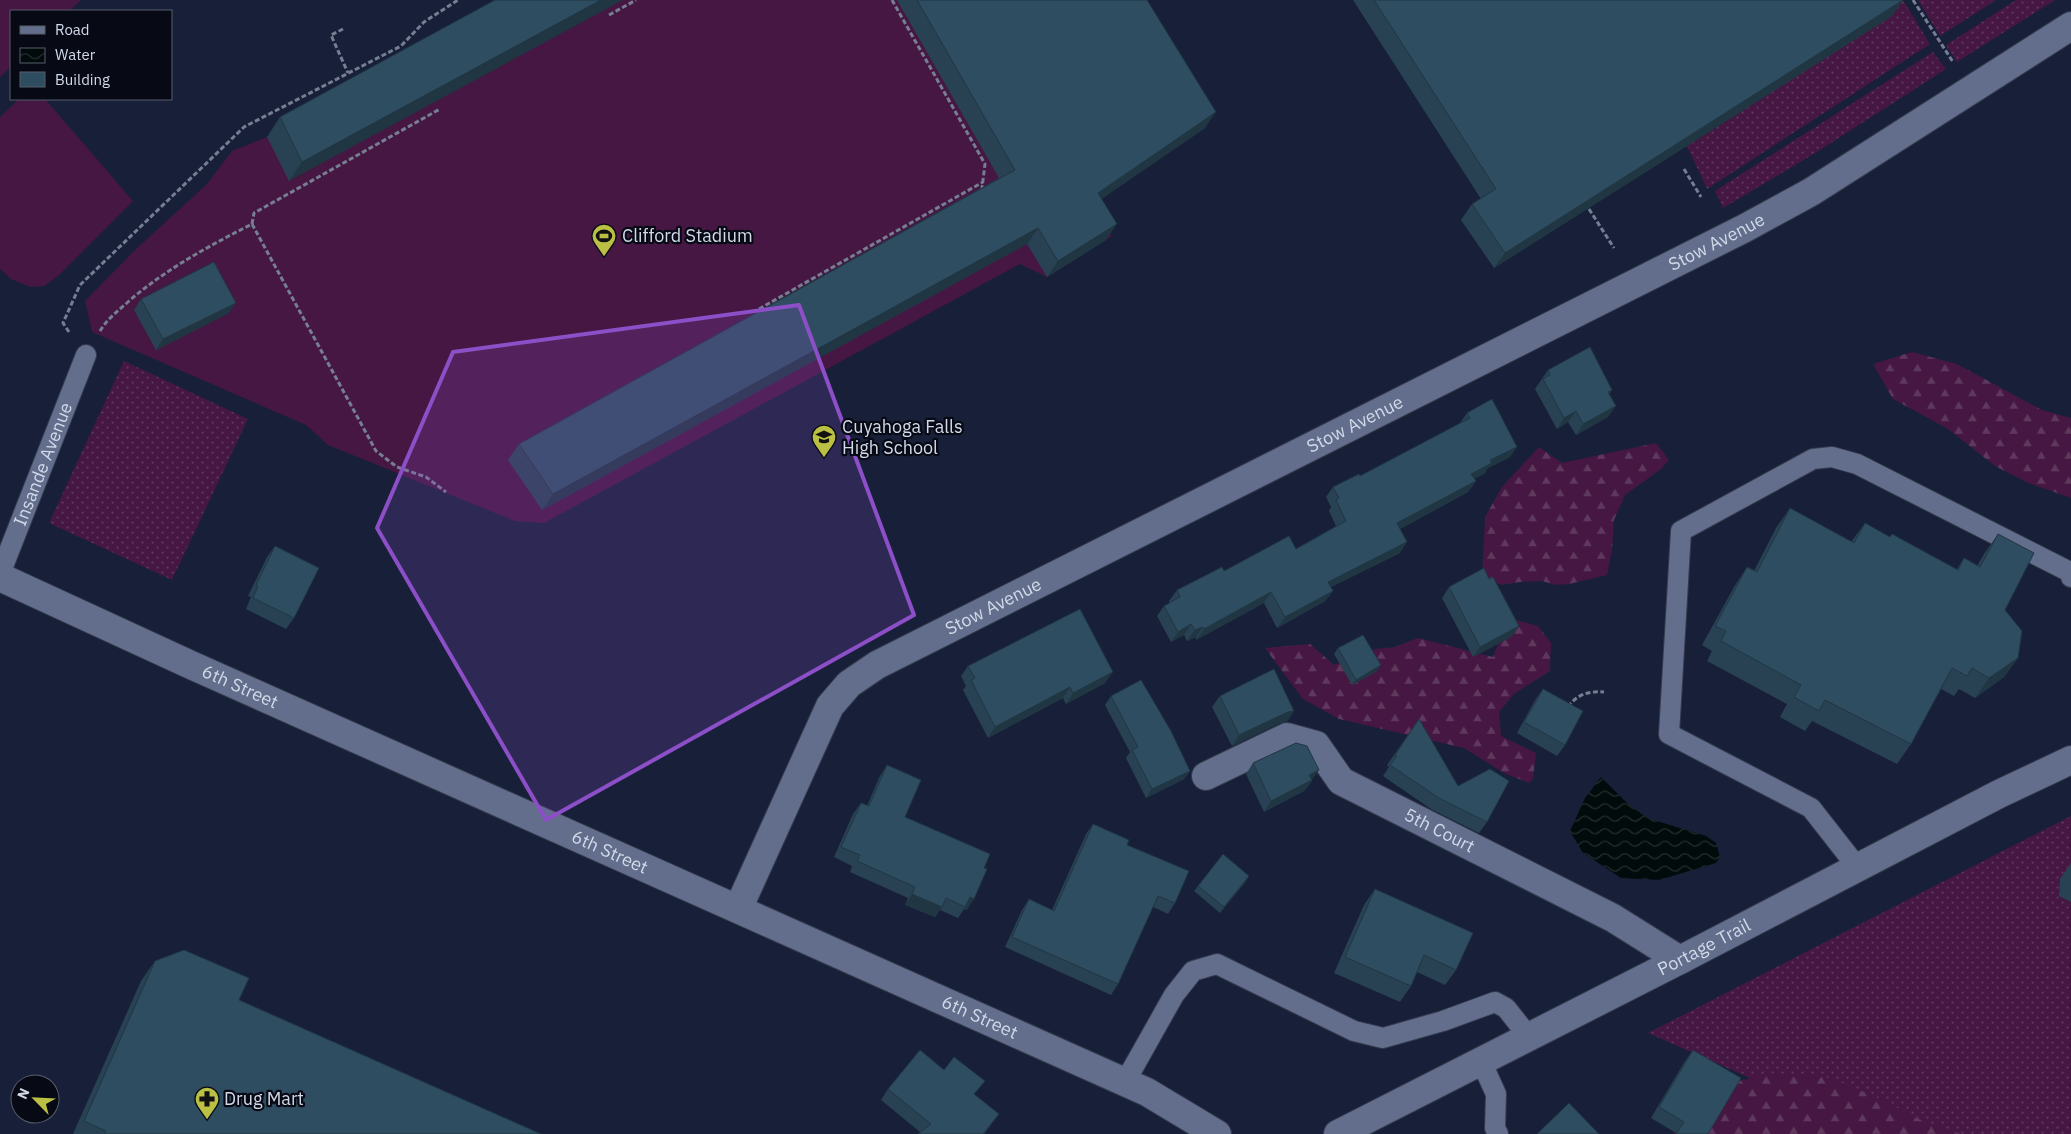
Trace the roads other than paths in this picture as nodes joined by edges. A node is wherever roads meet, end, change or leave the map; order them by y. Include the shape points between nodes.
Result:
1 (2071, 26) edge
2 (86, 355) road end
3 (0, 575) edge
4 (2071, 577) edge
5 (2071, 760) edge
6 (1206, 776) dead end
7 (1858, 868) junction
8 (738, 909) junction
9 (1680, 960) junction
10 (1528, 1037) junction
11 (1481, 1061) junction
12 (1125, 1082) junction
13 (1357, 1130) edge
14 (1216, 1134) edge
15 (1498, 1134) edge

1 - 8 street, Stow Avenue via 1810,192 1745,228 886,661 849,684 830,706
2 - 3 lane, Insande Avenue
3 - 8 street, 6th Street via 191,665
4 - 7 lane via 2070,572 1857,464 1832,457 1813,459 1682,531 1670,734 1811,808
5 - 7 street, Portage Trail
6 - 9 street, 5th Court via 1287,737 1316,745 1341,782 1613,918
7 - 9 street, Portage Trail
8 - 12 street, 6th Street
9 - 10 street, Portage Trail
10 - 11 street, Portage Trail
10 - 12 lane via 1506,1008 1495,1002 1383,1038 1354,1031 1217,964 1193,971 1174,995
11 - 13 street, Portage Trail
11 - 15 lane via 1496,1094 1495,1128
12 - 14 street, 6th Street

